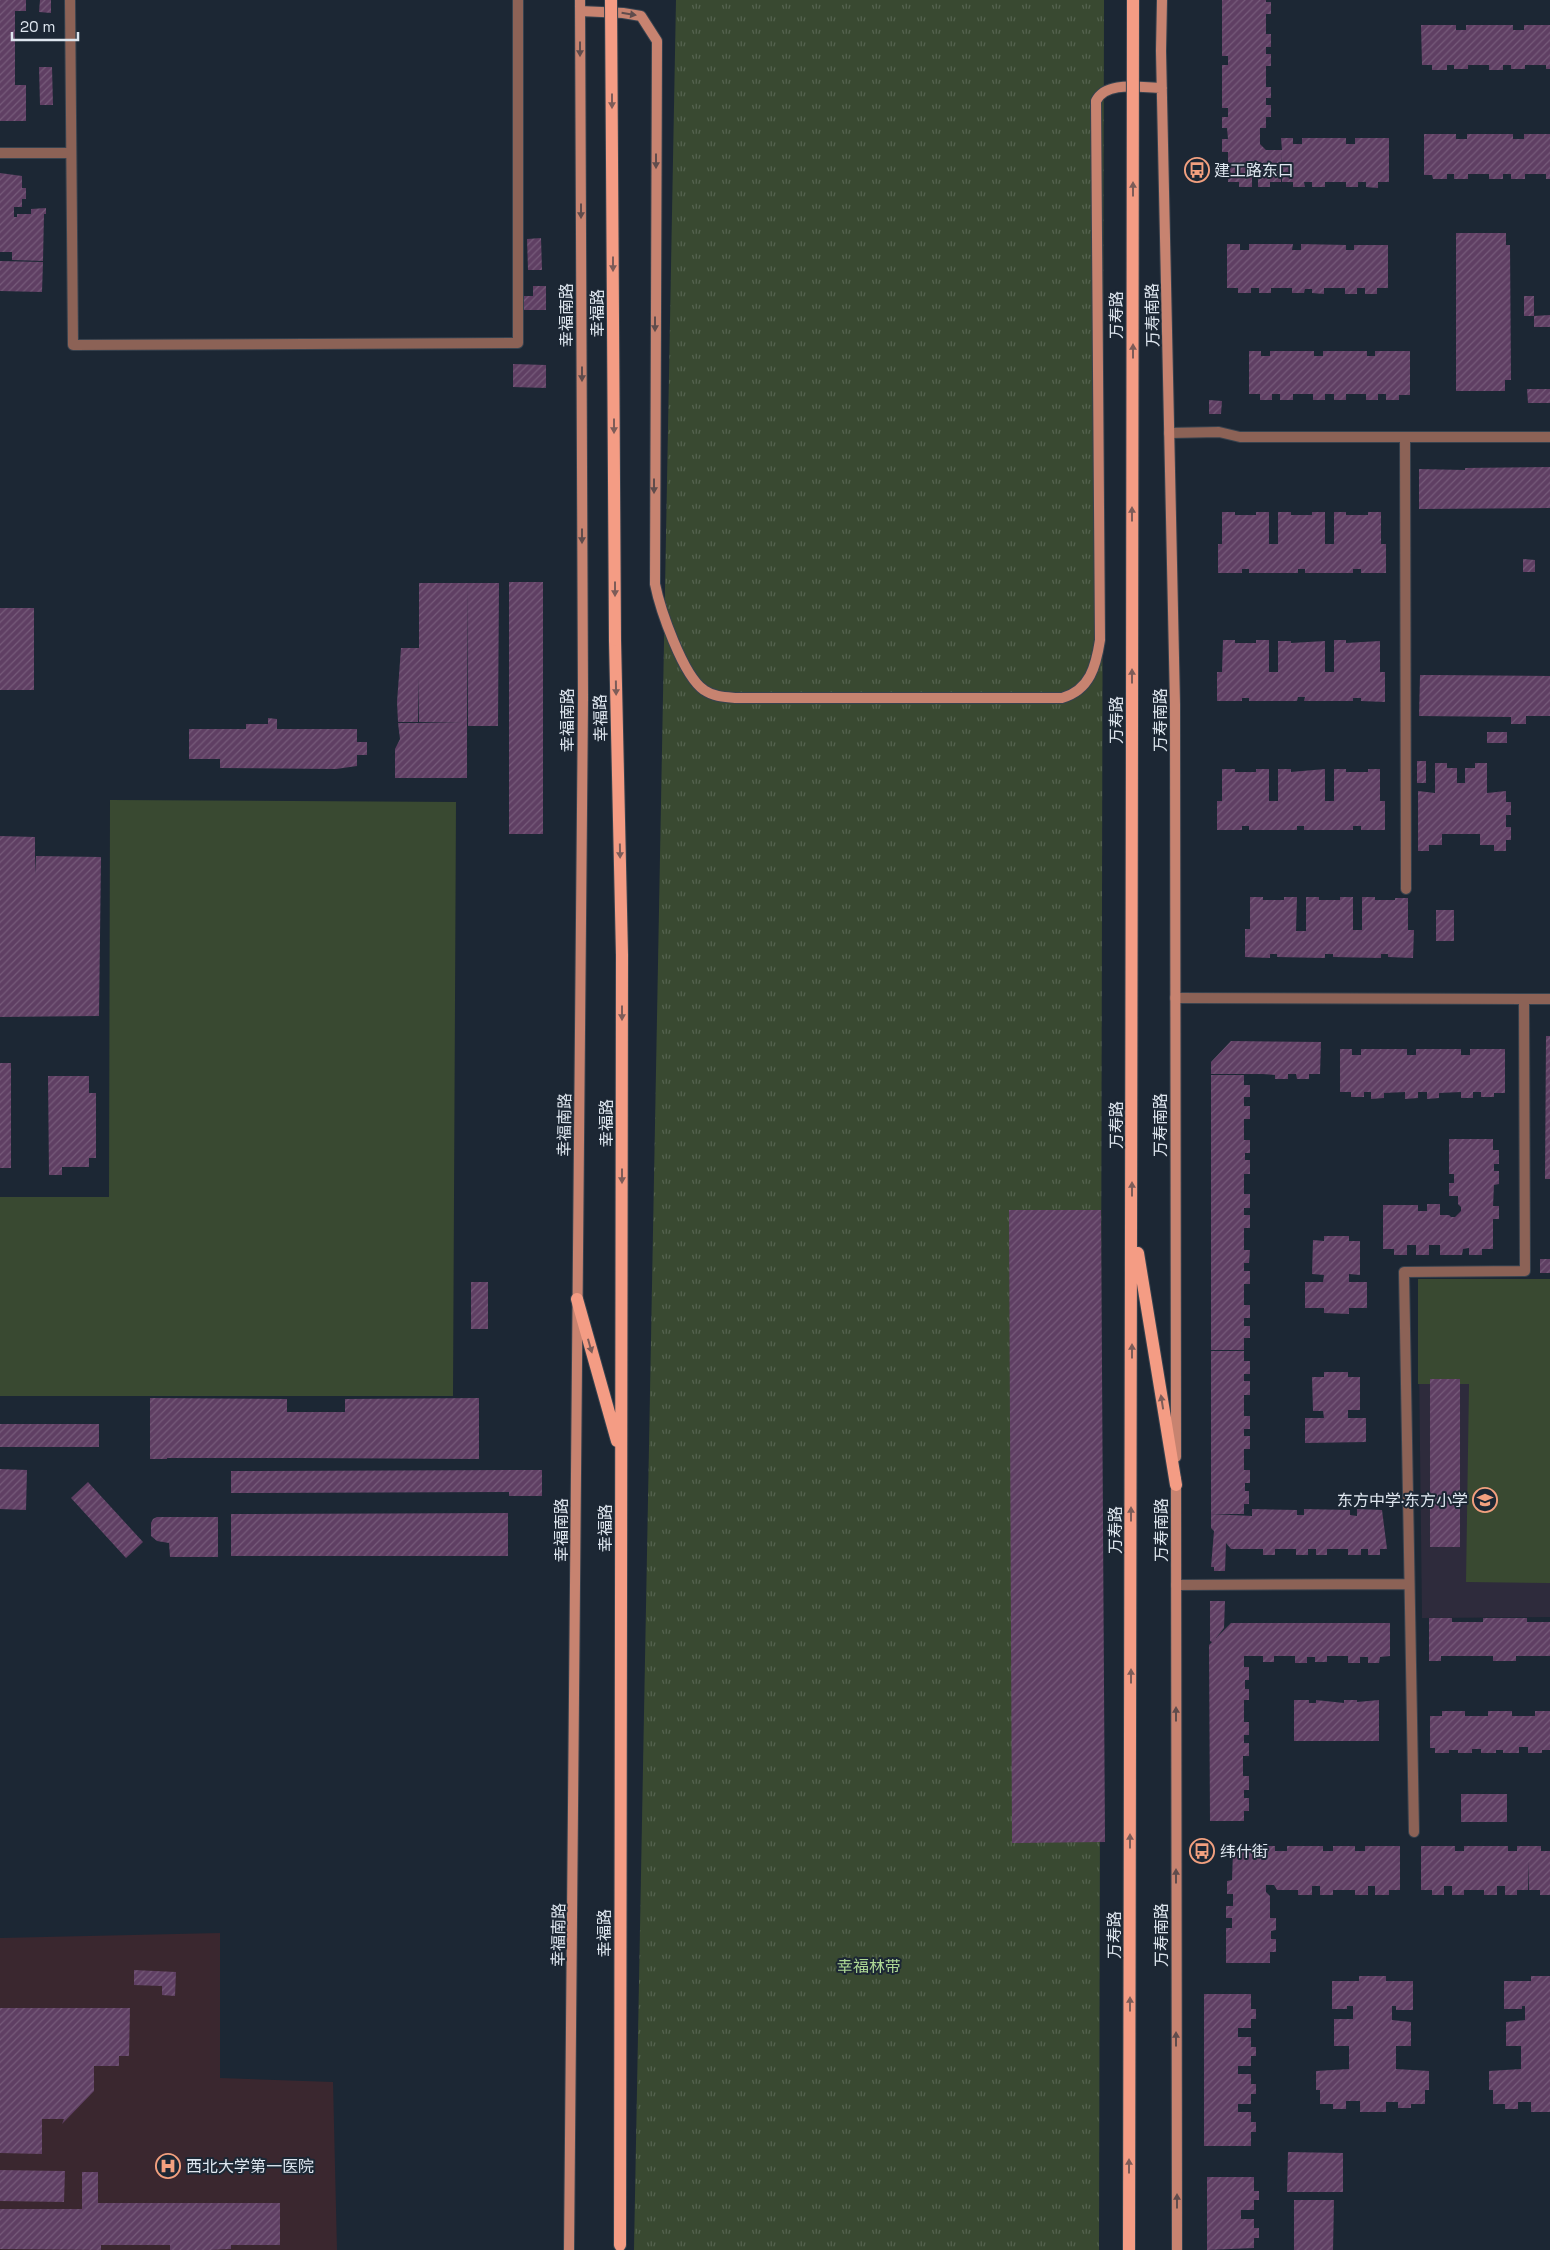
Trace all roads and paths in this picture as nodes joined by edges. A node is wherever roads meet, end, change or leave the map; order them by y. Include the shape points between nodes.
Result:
1 (70, 0) edge
2 (518, 0) edge
3 (611, 0) edge
4 (1133, 0) edge
5 (1162, 0) edge
6 (580, 5) edge
7 (1162, 88) junction
8 (0, 152) edge
9 (70, 153) junction
10 (1169, 433) junction
11 (1405, 437) junction
12 (1550, 437) edge
13 (1406, 889) dead end
14 (1175, 998) junction
15 (1524, 999) junction
16 (1550, 999) edge
17 (1132, 1215) junction
18 (577, 1299) junction
19 (621, 1456) junction
20 (1176, 1485) junction
21 (1408, 1584) junction
22 (1176, 1585) junction
23 (1414, 1832) dead end
24 (620, 2245) dead end
25 (569, 2250) edge
26 (1129, 2250) edge
27 (1177, 2250) edge

1 - 9 street
2 - 9 street via 518,343 73,344
3 -> 19 main road, 幸福路, bridge via 615,640 622,954
17 -> 4 main road, 万寿路, bridge
5 - 7 main road, 万寿南路
6 -> 7 main road via 641,16 657,41 655,584 660,608 692,678 704,690 718,696 1062,698 1076,694 1086,682 1097,664 1100,640 1096,101 1099,93 1108,88
6 -> 18 main road, 幸福南路 via 583,698
7 - 10 main road, 万寿南路
8 - 9 street
10 - 11 street via 1219,432 1240,437
10 - 14 main road, 万寿南路 via 1175,704
11 - 12 street
11 - 13 street
14 - 15 street
14 - 20 main road, 万寿南路
15 - 16 street
15 - 21 street via 1525,1271 1404,1272
20 -> 17 main road
26 -> 17 main road, 万寿路
18 -> 19 main road
18 - 25 main road, 幸福南路
19 - 24 main road, 幸福路
20 - 22 main road, 万寿南路
21 - 22 street
21 - 23 street
27 -> 22 main road, 万寿南路

